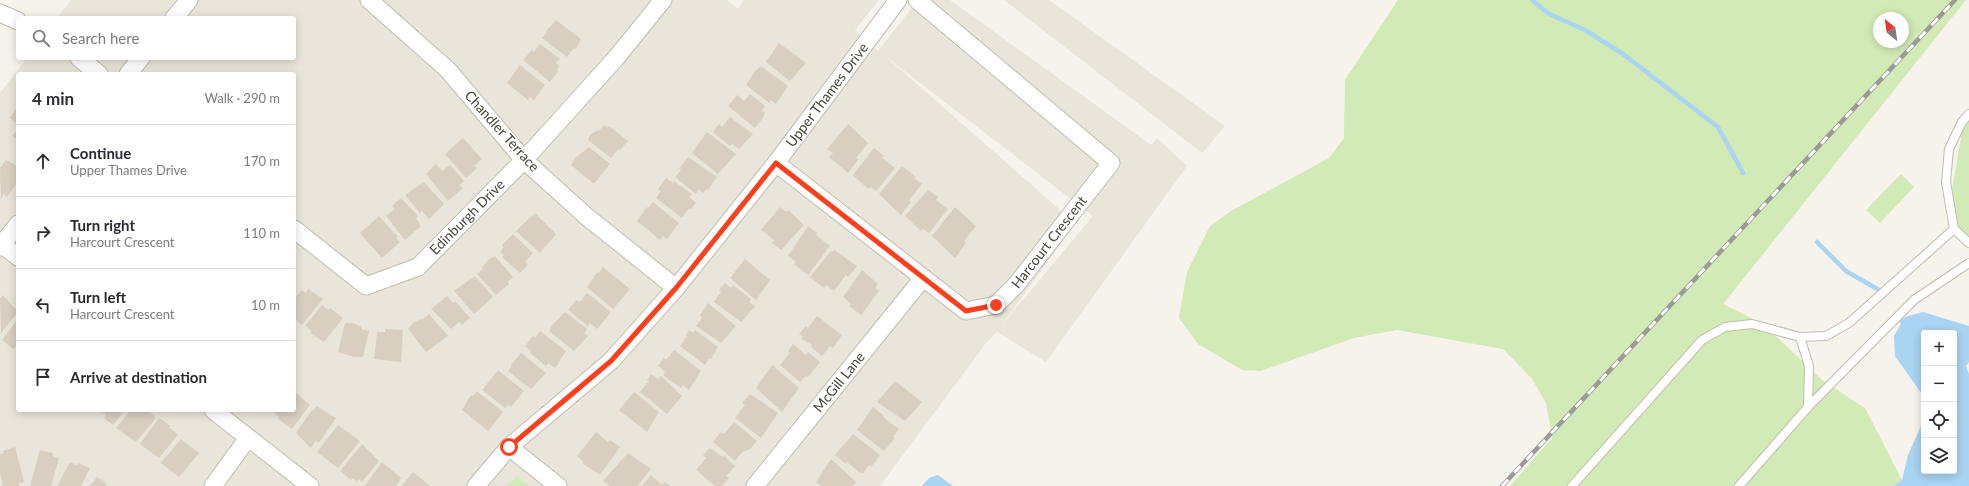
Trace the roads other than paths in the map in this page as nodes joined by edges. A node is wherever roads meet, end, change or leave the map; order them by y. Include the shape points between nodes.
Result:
1 (189, 0) edge
2 (369, 0) edge
3 (663, 0) edge
4 (898, 0) edge
5 (917, 0) edge
6 (0, 13) edge
7 (176, 16) edge
8 (16, 20) edge
9 (82, 60) edge
10 (139, 60) edge
11 (96, 72) edge
12 (130, 72) edge
13 (1969, 114) edge
14 (524, 160) junction
15 (776, 163) junction
16 (16, 226) edge
17 (1954, 229) junction
18 (296, 231) edge
19 (1969, 243) edge
20 (1, 245) edge
21 (16, 256) edge
22 (1969, 263) edge
23 (923, 278) junction
24 (676, 288) junction
25 (1800, 337) junction
26 (1808, 407) junction
27 (216, 412) edge
28 (248, 438) junction
29 (509, 447) junction
30 (213, 486) edge
31 (310, 486) edge
32 (476, 486) edge
33 (558, 486) edge
34 (755, 486) edge
35 (1572, 486) edge
36 (1739, 486) edge

1 - 7 street
2 - 14 street, Chandler Terrace via 448,70
3 - 14 street, Edinburgh Drive via 616,58
4 - 15 street, Upper Thames Drive
5 - 23 street, Harcourt Crescent via 1111,163 1016,285 996,305 966,311
6 - 8 street
9 - 11 street
10 - 12 street
13 - 17 lane via 1962,122 1949,149 1946,182
14 - 18 street, Edinburgh Drive via 418,267 366,286
14 - 24 street, Chandler Terrace via 586,216
15 - 23 street, Harcourt Crescent
15 - 24 street, Upper Thames Drive
16 - 20 street
17 - 19 lane
17 - 25 lane via 1849,323 1826,336
20 - 21 street
22 - 26 lane via 1914,300
23 - 34 street, McGill Lane
24 - 29 street, Upper Thames Drive via 611,361
25 - 26 lane via 1809,366
25 - 35 lane via 1752,324 1725,326 1702,340
26 - 36 lane
27 - 28 street
28 - 30 street
28 - 31 street
29 - 32 street, Upper Thames Drive
29 - 33 street

